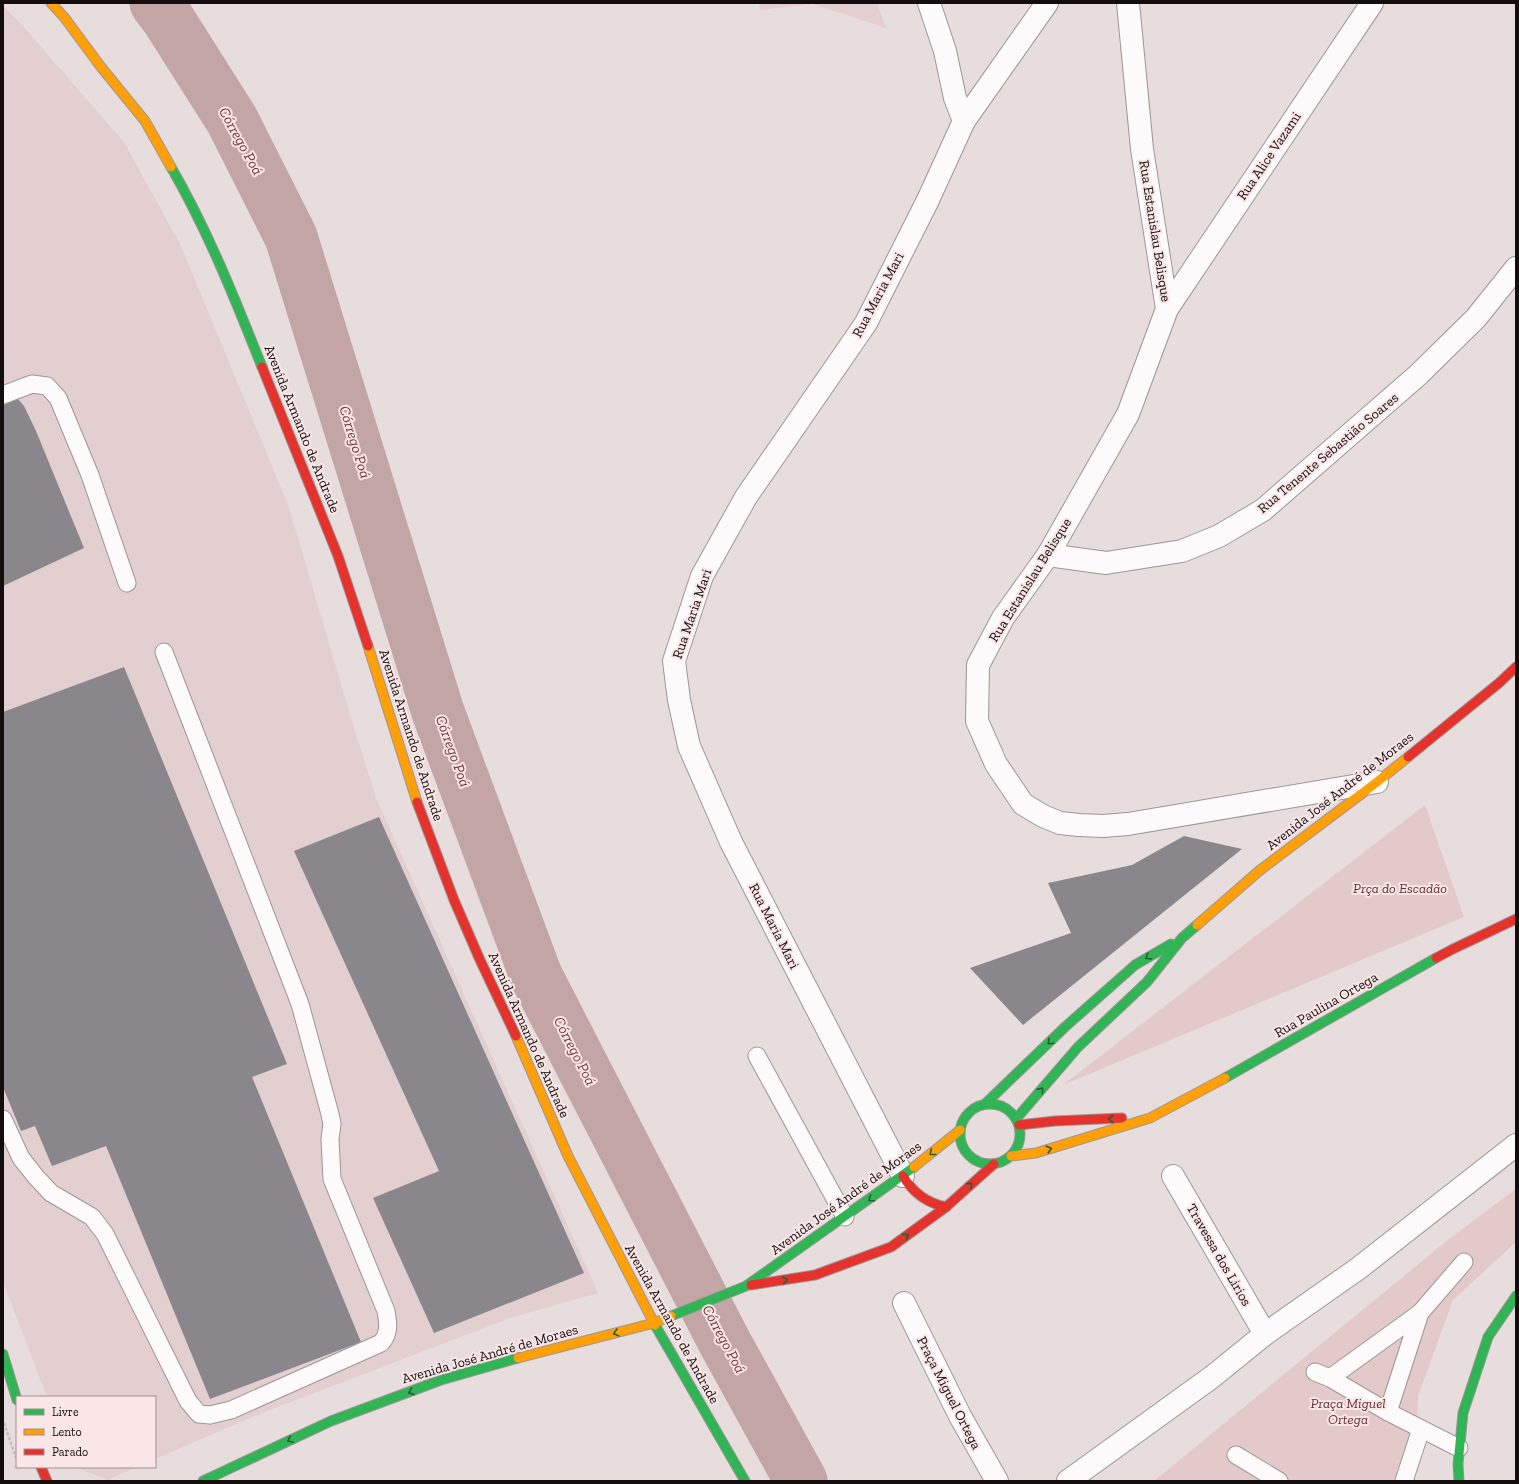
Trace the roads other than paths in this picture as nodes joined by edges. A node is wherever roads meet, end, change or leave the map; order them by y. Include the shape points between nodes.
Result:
1 (51, 3) edge
2 (929, 3) edge
3 (1047, 3) edge
4 (1128, 3) edge
5 (1372, 3) edge
6 (964, 121) junction
7 (1516, 268) edge
8 (1167, 309) junction
9 (3, 395) edge
10 (1048, 555) junction
11 (127, 583) dead end
12 (164, 652) dead end
13 (1516, 668) edge
14 (1377, 782) junction
15 (1516, 919) edge
16 (1182, 938) junction
17 (757, 1056) dead end
18 (985, 1104) junction
19 (1150, 1118) junction
20 (3, 1119) edge
21 (1018, 1122) junction
22 (960, 1130) junction
23 (1516, 1145) edge
24 (1011, 1156) junction
25 (994, 1164) junction
26 (903, 1176) junction
27 (1173, 1176) dead end
28 (946, 1207) junction
29 (845, 1217) junction
30 (1464, 1262) dead end
31 (746, 1286) junction
32 (1516, 1296) edge
33 (904, 1303) dead end
34 (1420, 1313) junction
35 (654, 1323) junction
36 (1265, 1334) junction
37 (3, 1354) edge
38 (16, 1397) edge
39 (1388, 1412) junction
40 (1421, 1430) junction
41 (1459, 1448) junction
42 (1236, 1455) dead end
43 (41, 1468) edge
44 (47, 1481) edge
45 (203, 1481) edge
46 (745, 1481) edge
47 (997, 1481) edge
48 (1068, 1481) edge
49 (1279, 1481) edge
50 (1404, 1481) edge
51 (1459, 1481) edge

1 - 35 street, Avenida Armando de Andrade via 145,121 196,212 232,291 338,556 403,759 454,900 568,1156
2 - 6 street via 945,51 955,98
3 - 6 street, Rua Maria Mari
4 - 8 street, Rua Estanislau Belisque via 1142,149
5 - 8 street, Rua Alice Vazami
6 - 26 street, Rua Maria Mari via 928,200 866,323 746,497 702,576 674,661 689,746 731,842
7 - 10 street, Rua Tenente Sebastião Soares via 1476,318 1418,376 1263,510 1219,536 1182,550 1106,563
8 - 10 street, Rua Estanislau Belisque via 1128,414
9 - 11 lane via 32,384 47,386 58,398 90,475
10 - 14 street, Rua Estanislau Belisque via 1003,618 978,665 977,721 996,764 1023,804 1060,823 1103,826
12 - 20 lane via 300,1004 332,1124 332,1179 386,1311 389,1326 384,1339 381,1343 231,1410 210,1415 199,1414 188,1401 105,1234 92,1217 51,1193 36,1177 21,1158
13 - 14 street, Avenida José André de Moraes
14 - 16 street, Avenida José André de Moraes via 1259,871
15 - 19 street, Rua Paulina Ortega via 1454,949
16 -> 18 street, Avenida José André de Moraes via 1135,965
21 -> 16 street, Avenida José André de Moraes via 1078,1047 1147,982
17 - 29 lane
18 - 21 street via 993,1104 1008,1110
18 - 22 street via 970,1112
19 -> 21 street, Rua Paulina Ortega
24 -> 19 street, Rua Paulina Ortega via 1036,1153
21 - 24 street via 1020,1137
22 - 25 street via 965,1150 971,1157 985,1164
22 -> 26 street, Avenida José André de Moraes
23 - 36 street via 1359,1268
24 - 25 street
28 -> 25 street, Avenida José André de Moraes
26 - 28 street via 912,1191
26 -> 29 street, Avenida José André de Moraes
27 - 36 street, Travessa dos Lirios
31 -> 28 street, Avenida José André de Moraes via 815,1275 859,1260 891,1247
29 - 31 street, Avenida José André de Moraes
30 - 34 lane
31 - 35 street, Avenida José André de Moraes
32 - 41 street via 1488,1337 1463,1413
33 - 47 street, Praça Miguel Ortega via 960,1416
34 - 39 lane
34 - 39 lane via 1322,1375
35 -> 45 street, Avenida José André de Moraes via 441,1380 331,1421
35 - 46 street, Avenida Armando de Andrade
36 - 48 street via 1212,1377
37 - 38 street
39 - 40 lane
40 - 41 lane
40 - 50 lane
41 - 51 street
42 - 49 lane
43 - 44 street

